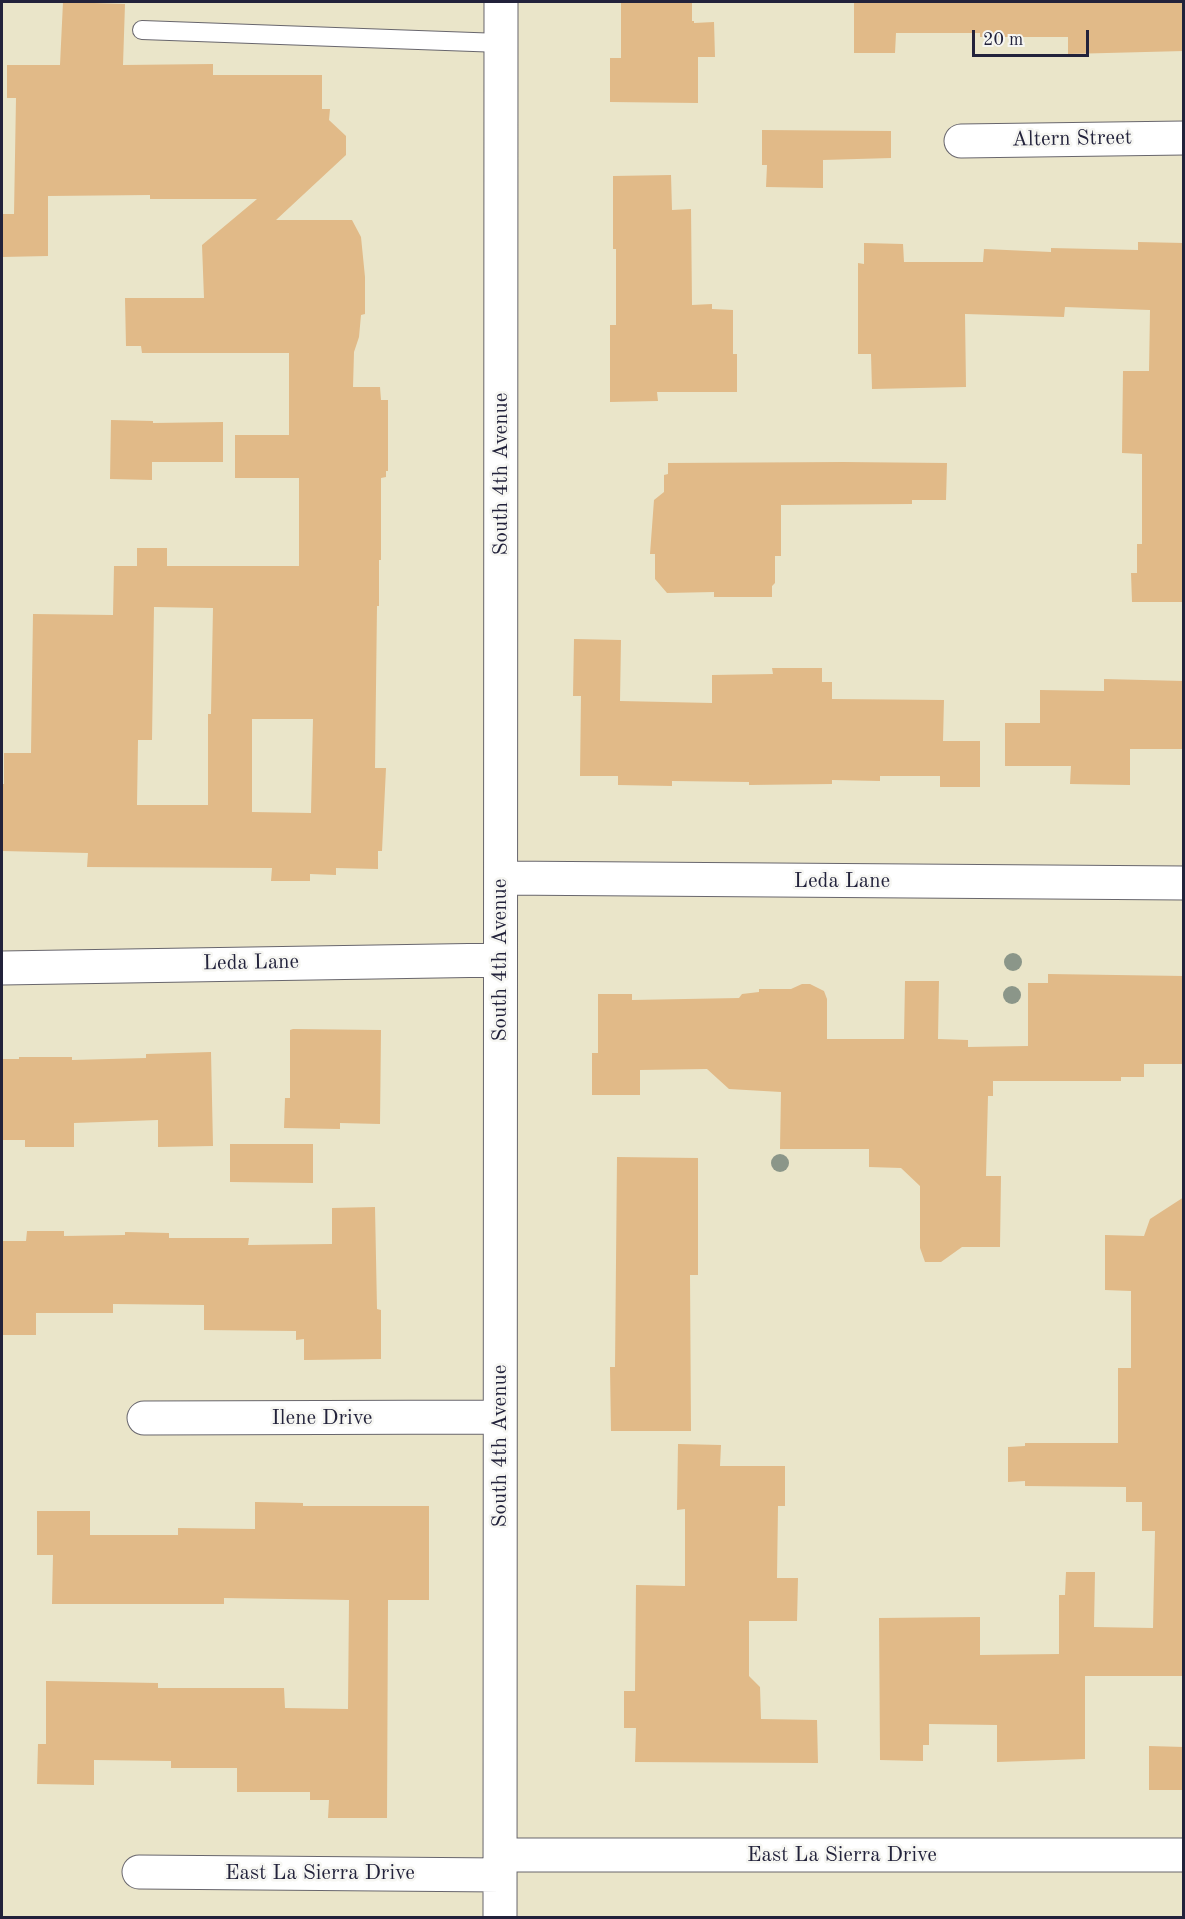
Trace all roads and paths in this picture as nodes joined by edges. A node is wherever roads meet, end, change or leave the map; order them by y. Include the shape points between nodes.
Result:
1 (501, 2) edge
2 (142, 30) dead end
3 (501, 43) junction
4 (1184, 138) edge
5 (961, 141) dead end
6 (501, 878) junction
7 (1184, 883) edge
8 (500, 960) junction
9 (2, 968) edge
10 (500, 1417) junction
11 (144, 1418) dead end
12 (1184, 1855) edge
13 (500, 1865) junction
14 (139, 1872) dead end
15 (500, 1917) edge

1 - 3 street, South 4th Avenue
2 - 3 lane
3 - 6 street, South 4th Avenue
4 - 5 street, Altern Street
6 - 7 street, Leda Lane
6 - 8 street, South 4th Avenue
8 - 9 street, Leda Lane
8 - 10 street, South 4th Avenue
10 - 11 street, Ilene Drive
10 - 13 street, South 4th Avenue
12 - 13 street, East La Sierra Drive
13 - 14 street, East La Sierra Drive
13 - 15 street, South 4th Avenue

